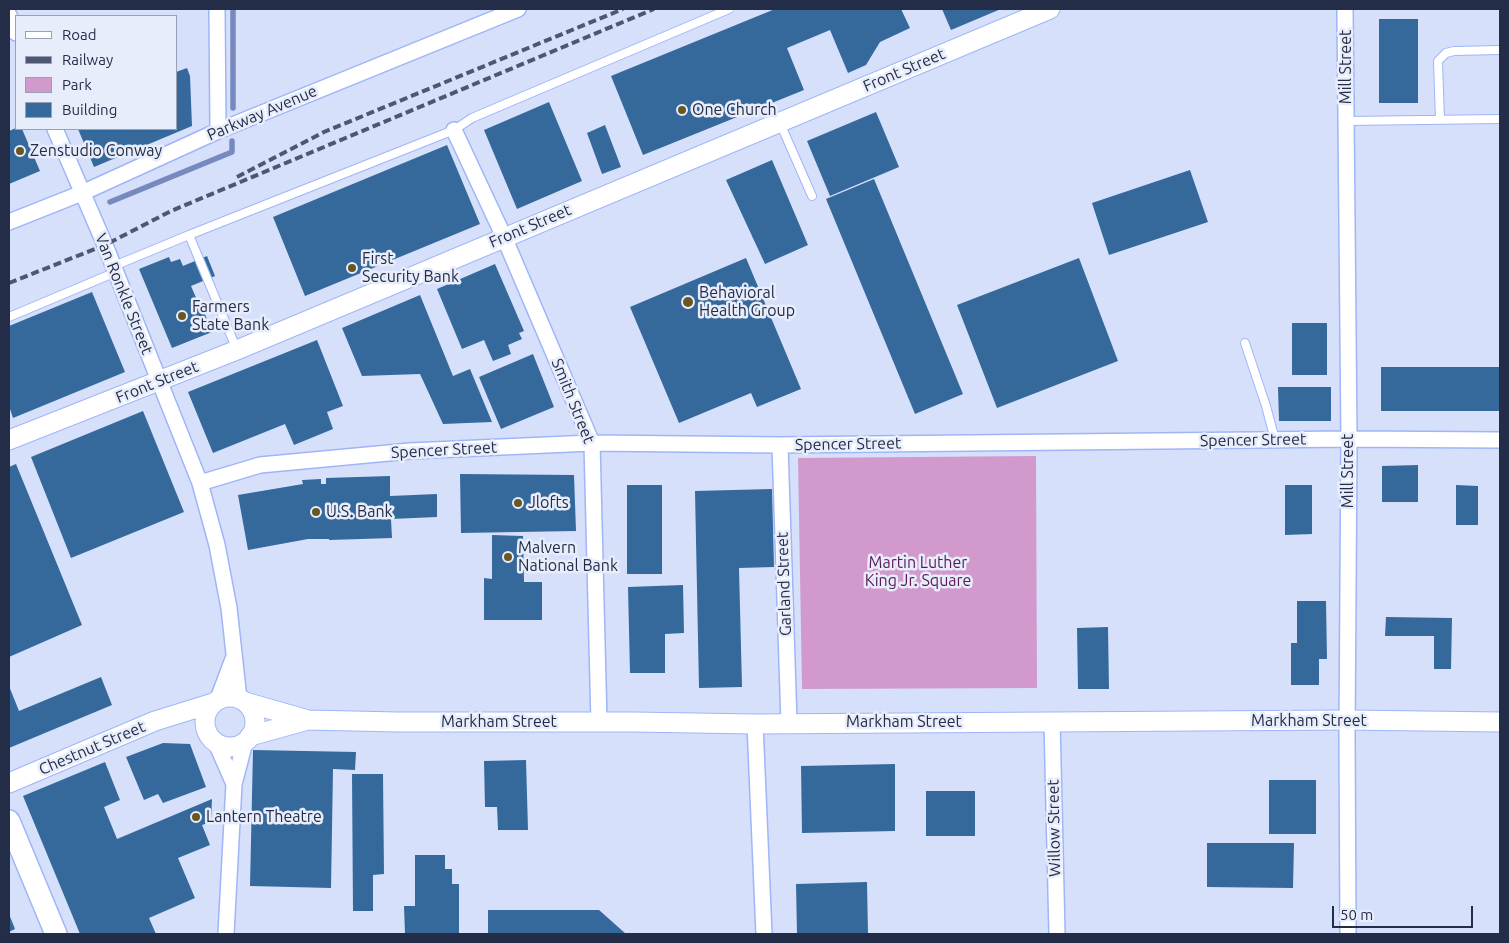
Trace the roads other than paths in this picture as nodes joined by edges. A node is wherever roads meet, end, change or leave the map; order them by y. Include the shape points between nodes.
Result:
1 (217, 9) edge
2 (518, 9) edge
3 (729, 9) edge
4 (1050, 9) edge
5 (1345, 9) edge
6 (9, 15) edge
7 (15, 30) edge
8 (1500, 50) edge
9 (1500, 119) edge
10 (1440, 120) junction
11 (1346, 121) junction
12 (780, 122) junction
13 (55, 130) edge
14 (454, 130) junction
15 (218, 131) junction
16 (82, 193) junction
17 (812, 196) dead end
18 (9, 222) edge
19 (189, 235) junction
20 (504, 237) junction
21 (115, 269) junction
22 (9, 318) edge
23 (1245, 343) dead end
24 (237, 350) junction
25 (160, 382) junction
26 (1349, 439) junction
27 (9, 440) edge
28 (1274, 440) junction
29 (1500, 440) edge
30 (592, 444) junction
31 (780, 445) junction
32 (200, 483) junction
33 (234, 655) junction
34 (242, 700) junction
35 (216, 701) junction
36 (176, 715) junction
37 (308, 720) junction
38 (1347, 720) junction
39 (1052, 721) junction
40 (599, 722) junction
41 (1500, 722) edge
42 (789, 723) junction
43 (754, 724) junction
44 (248, 739) junction
45 (213, 740) junction
46 (9, 783) edge
47 (234, 784) junction
48 (9, 821) edge
49 (52, 931) edge
50 (226, 934) edge
51 (764, 934) edge
52 (1057, 934) edge
53 (1348, 934) edge

1 - 15 street
2 - 15 street, Parkway Avenue
3 - 14 lane via 472,118
4 - 12 street, Front Street
5 - 11 street, Mill Street
6 - 7 street
8 - 10 lane via 1454,51 1446,53 1438,61
9 - 10 lane
10 - 11 lane
11 - 26 street, Mill Street
12 - 17 lane
12 - 20 street, Front Street
13 - 16 street, Van Ronkle Street
14 - 19 lane
14 - 20 street, Smith Street
15 - 16 street, Parkway Avenue
16 - 18 street, Parkway Avenue
16 - 21 street, Van Ronkle Street
19 - 21 lane
19 - 24 lane
20 - 24 street, Front Street
20 - 30 street, Smith Street
21 - 22 lane
21 - 25 street, Van Ronkle Street
23 - 28 lane
24 - 25 street, Front Street
25 - 27 street, Front Street
25 - 32 street, Van Ronkle Street
26 - 28 street, Spencer Street
26 - 29 street, Spencer Street
26 - 38 street, Mill Street
28 - 31 street, Spencer Street
30 - 31 street, Spencer Street
30 - 32 street, Spencer Street via 410,450 279,463 260,465
30 - 40 street, Smith Street
31 - 42 street, Garland Street
32 - 33 street, Van Ronkle Street via 217,545
33 - 34 street, Van Ronkle Street
33 - 35 street, Van Ronkle Street
34 - 35 street via 225,697
34 - 37 street, Markham Street
34 - 44 street via 254,714 254,729
35 - 36 street, Chestnut Street
35 - 45 street via 208,708 205,723
36 - 45 street
36 - 46 street, Chestnut Street
37 - 40 street, Markham Street
37 - 44 street, Markham Street
38 - 39 street, Markham Street
38 - 41 street, Markham Street
38 - 53 street, Mill Street
39 - 42 street, Markham Street
39 - 52 street, Willow Street
40 - 43 street, Markham Street
42 - 43 street, Markham Street
43 - 51 street
44 - 45 street via 231,747
44 - 47 street
45 - 47 street
47 - 50 street
48 - 49 main road

